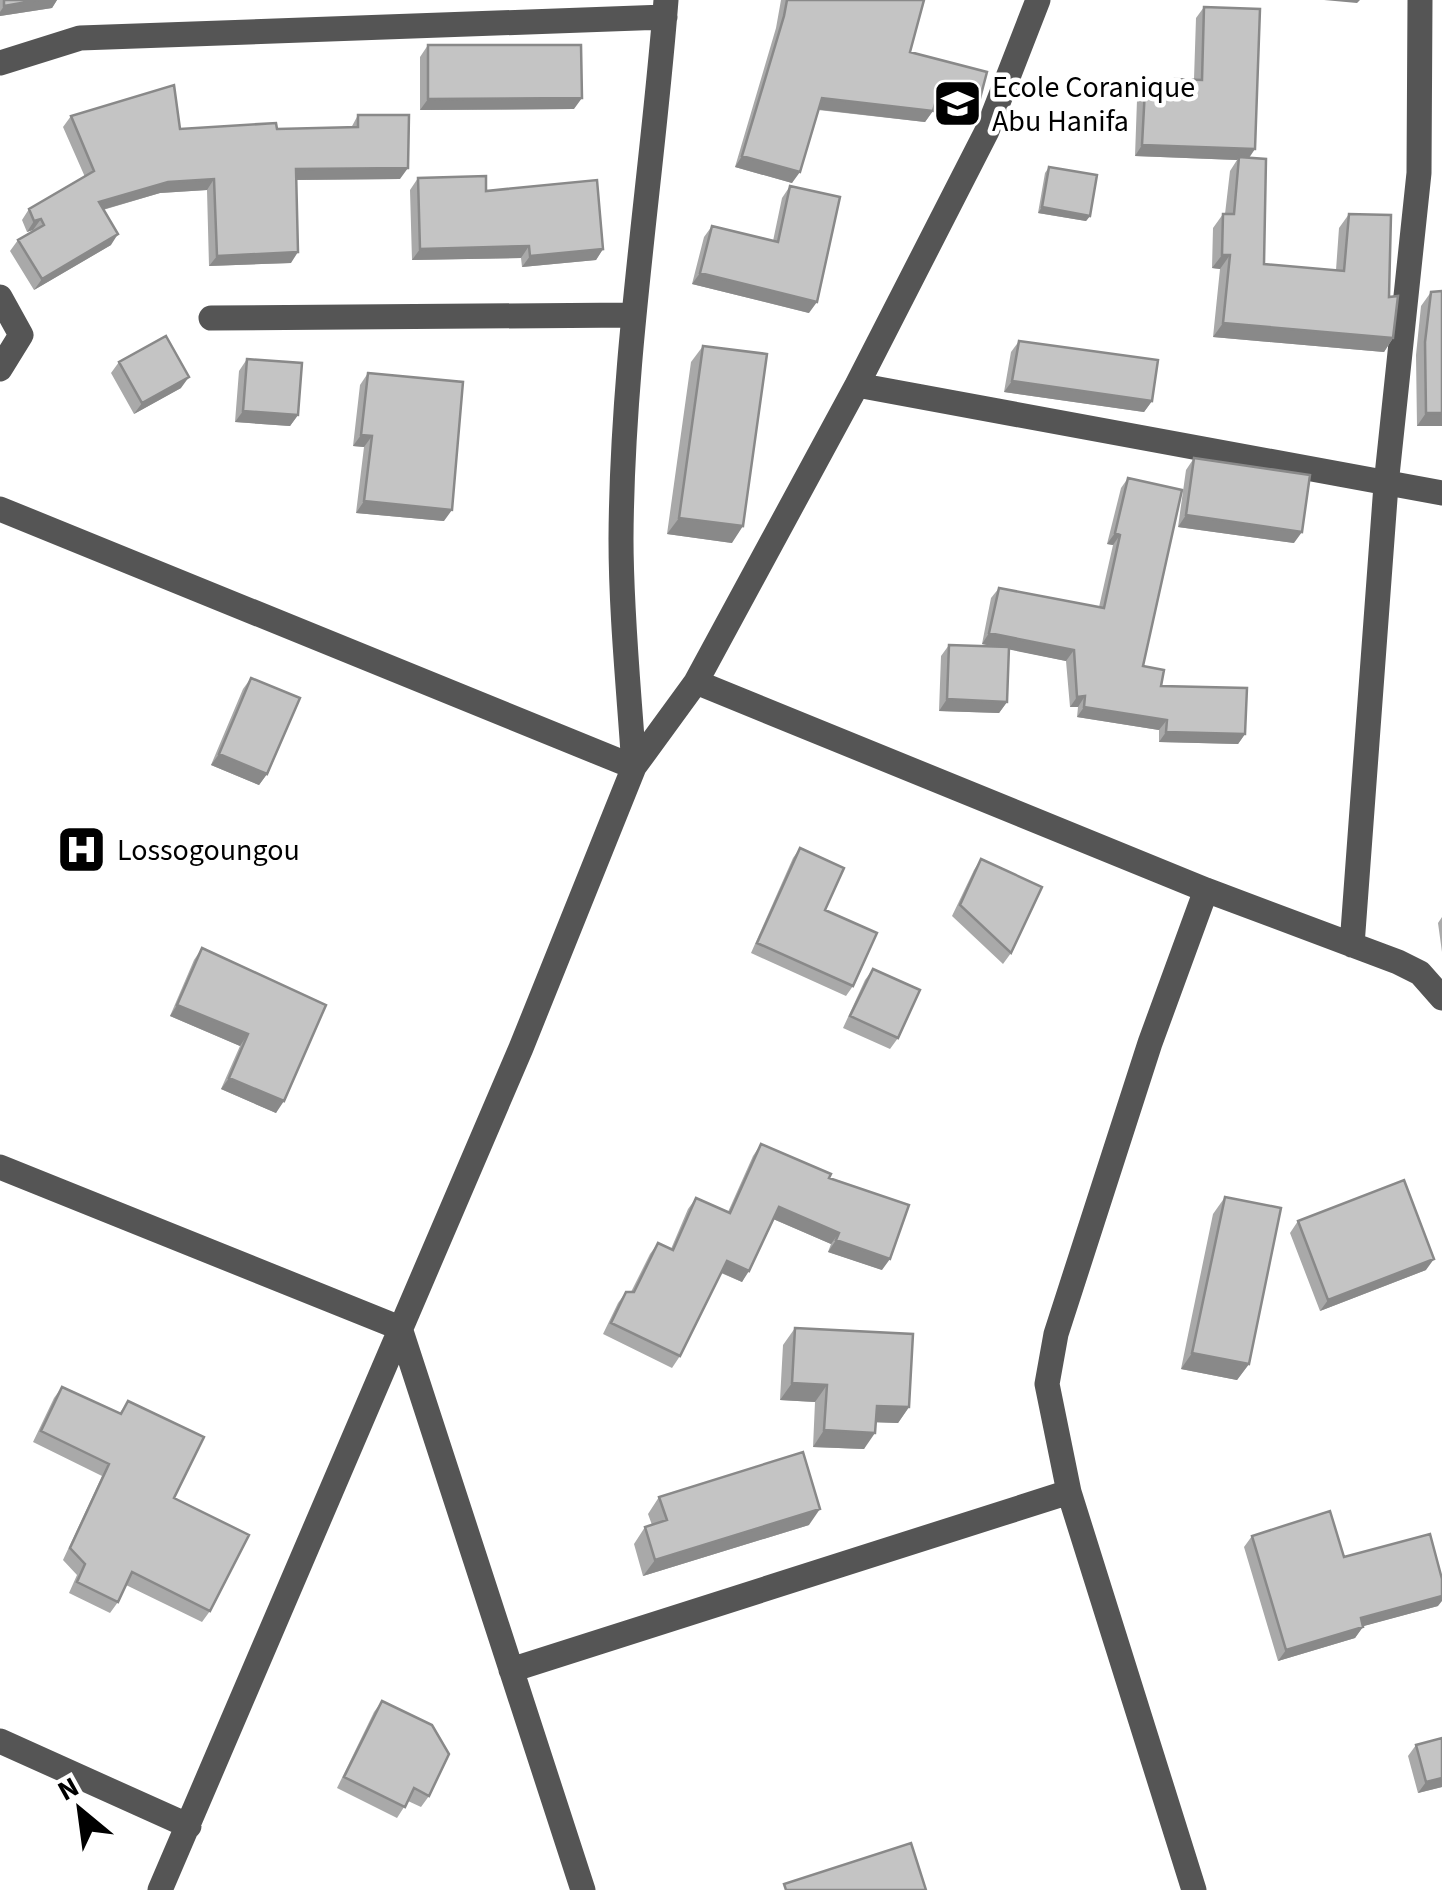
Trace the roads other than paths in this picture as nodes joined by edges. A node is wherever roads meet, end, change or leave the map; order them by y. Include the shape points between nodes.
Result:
1 (1038, 0) edge
2 (1420, 0) edge
3 (666, 9) edge
4 (0, 63) edge
5 (1430, 172) edge
6 (0, 297) edge
7 (632, 315) junction
8 (210, 318) dead end
9 (0, 370) edge
10 (857, 386) junction
11 (1386, 485) junction
12 (1442, 493) edge
13 (0, 509) edge
14 (696, 682) junction
15 (634, 767) junction
16 (1206, 890) junction
17 (1352, 945) junction
18 (1442, 998) edge
19 (0, 1167) edge
20 (400, 1328) junction
21 (1070, 1492) junction
22 (511, 1670) junction
23 (0, 1741) edge
24 (188, 1826) junction
25 (160, 1890) edge
26 (583, 1890) edge
27 (1194, 1890) edge

1 - 10 street via 987,131
2 - 5 street
3 - 4 street via 80,38
3 - 7 street
5 - 11 street
6 - 9 street via 21,335
7 - 8 street
7 - 15 street via 621,540
10 - 11 street
10 - 14 street
11 - 12 street
11 - 17 street
13 - 15 street
14 - 15 street
14 - 16 street
15 - 20 street
16 - 17 street
16 - 21 street via 1056,1334 1047,1384
17 - 18 street via 1420,972
19 - 20 street
20 - 22 street
20 - 24 street
21 - 22 street
21 - 27 street
22 - 26 street
23 - 24 street
24 - 25 street

